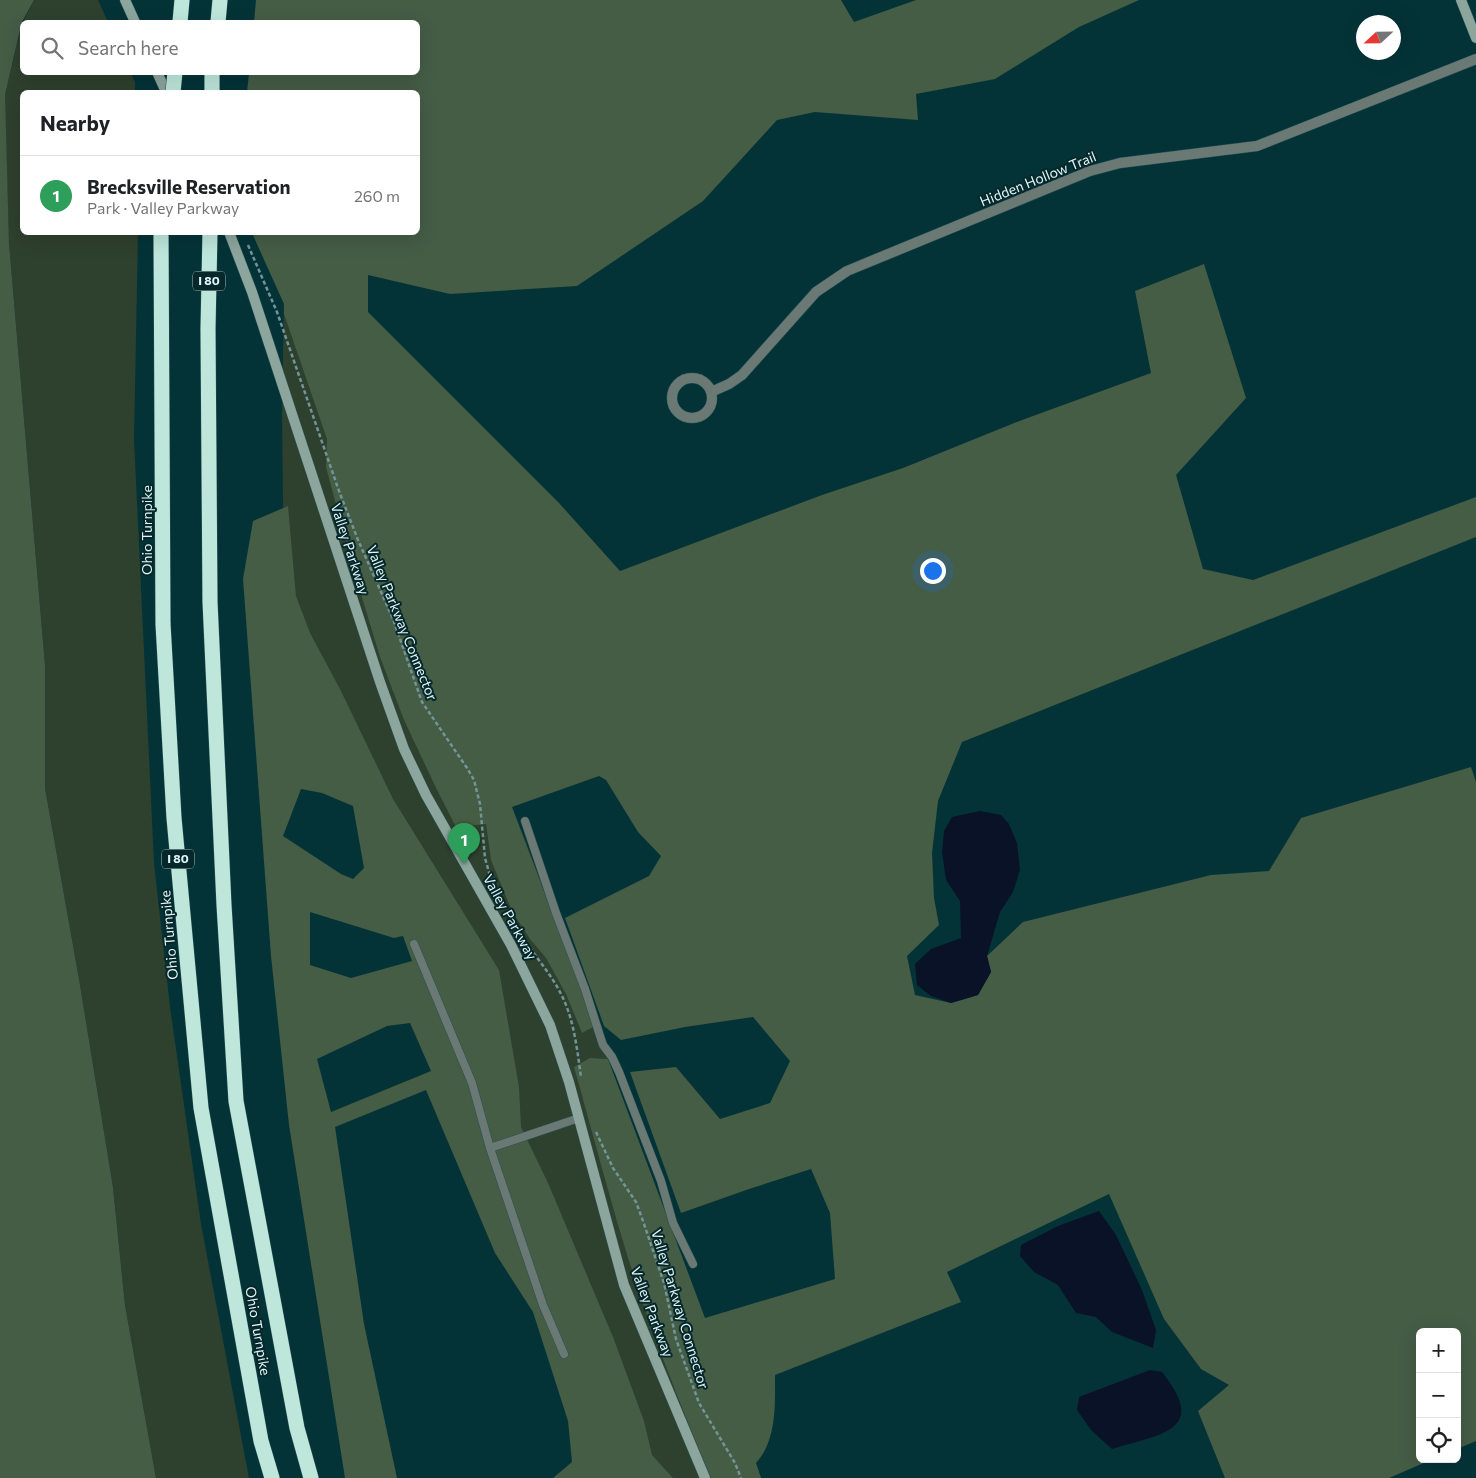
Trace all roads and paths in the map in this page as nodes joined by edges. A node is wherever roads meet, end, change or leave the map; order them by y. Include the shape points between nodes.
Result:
1 (125, 0) edge
2 (220, 0) edge
3 (1461, 0) edge
4 (181, 2) edge
5 (134, 20) edge
6 (180, 20) edge
7 (218, 20) edge
8 (1476, 38) edge
9 (1476, 59) edge
10 (158, 75) edge
11 (175, 75) edge
12 (212, 75) edge
13 (165, 90) edge
14 (173, 90) edge
15 (212, 90) edge
16 (162, 235) edge
17 (210, 235) edge
18 (230, 235) edge
19 (246, 241) dead end
20 (711, 392) junction
21 (525, 821) dead end
22 (493, 887) dead end
23 (521, 937) dead end
24 (414, 944) dead end
25 (582, 1085) dead end
26 (579, 1118) junction
27 (595, 1128) dead end
28 (490, 1148) junction
29 (693, 1264) dead end
30 (564, 1354) dead end
31 (272, 1478) edge
32 (311, 1478) edge
33 (704, 1478) edge
34 (741, 1478) edge

1 - 5 street
2 - 7 highway
3 - 8 street
4 - 6 highway
9 - 20 street, Hidden Hollow Trail via 1257,146 1120,163 1090,171 847,272 816,292 742,375
10 - 13 street
11 - 14 highway, bridge
12 - 15 highway
16 - 31 highway, Ohio Turnpike / I 80 via 163,624 174,818 201,1108 261,1441
17 - 32 highway, Ohio Turnpike / I 80 via 210,602 236,1100 297,1428
18 - 26 street, Valley Parkway via 404,749 426,795 511,945 550,1025
19 - 22 path, Valley Parkway Connector via 277,312 338,491 393,619 422,702 467,768 478,790 485,858
20 - 20 street via 704,382 686,379 675,386 672,405 687,418 701,416 711,406
21 - 29 lane via 603,1045 619,1072 661,1181 673,1224
23 - 25 path via 553,980 566,1006 578,1052
24 - 28 lane via 472,1084
26 - 28 lane
26 - 33 street, Valley Parkway via 624,1285
27 - 34 path, Valley Parkway Connector via 606,1155 636,1202 664,1283 676,1339 698,1403
28 - 30 lane via 540,1297

